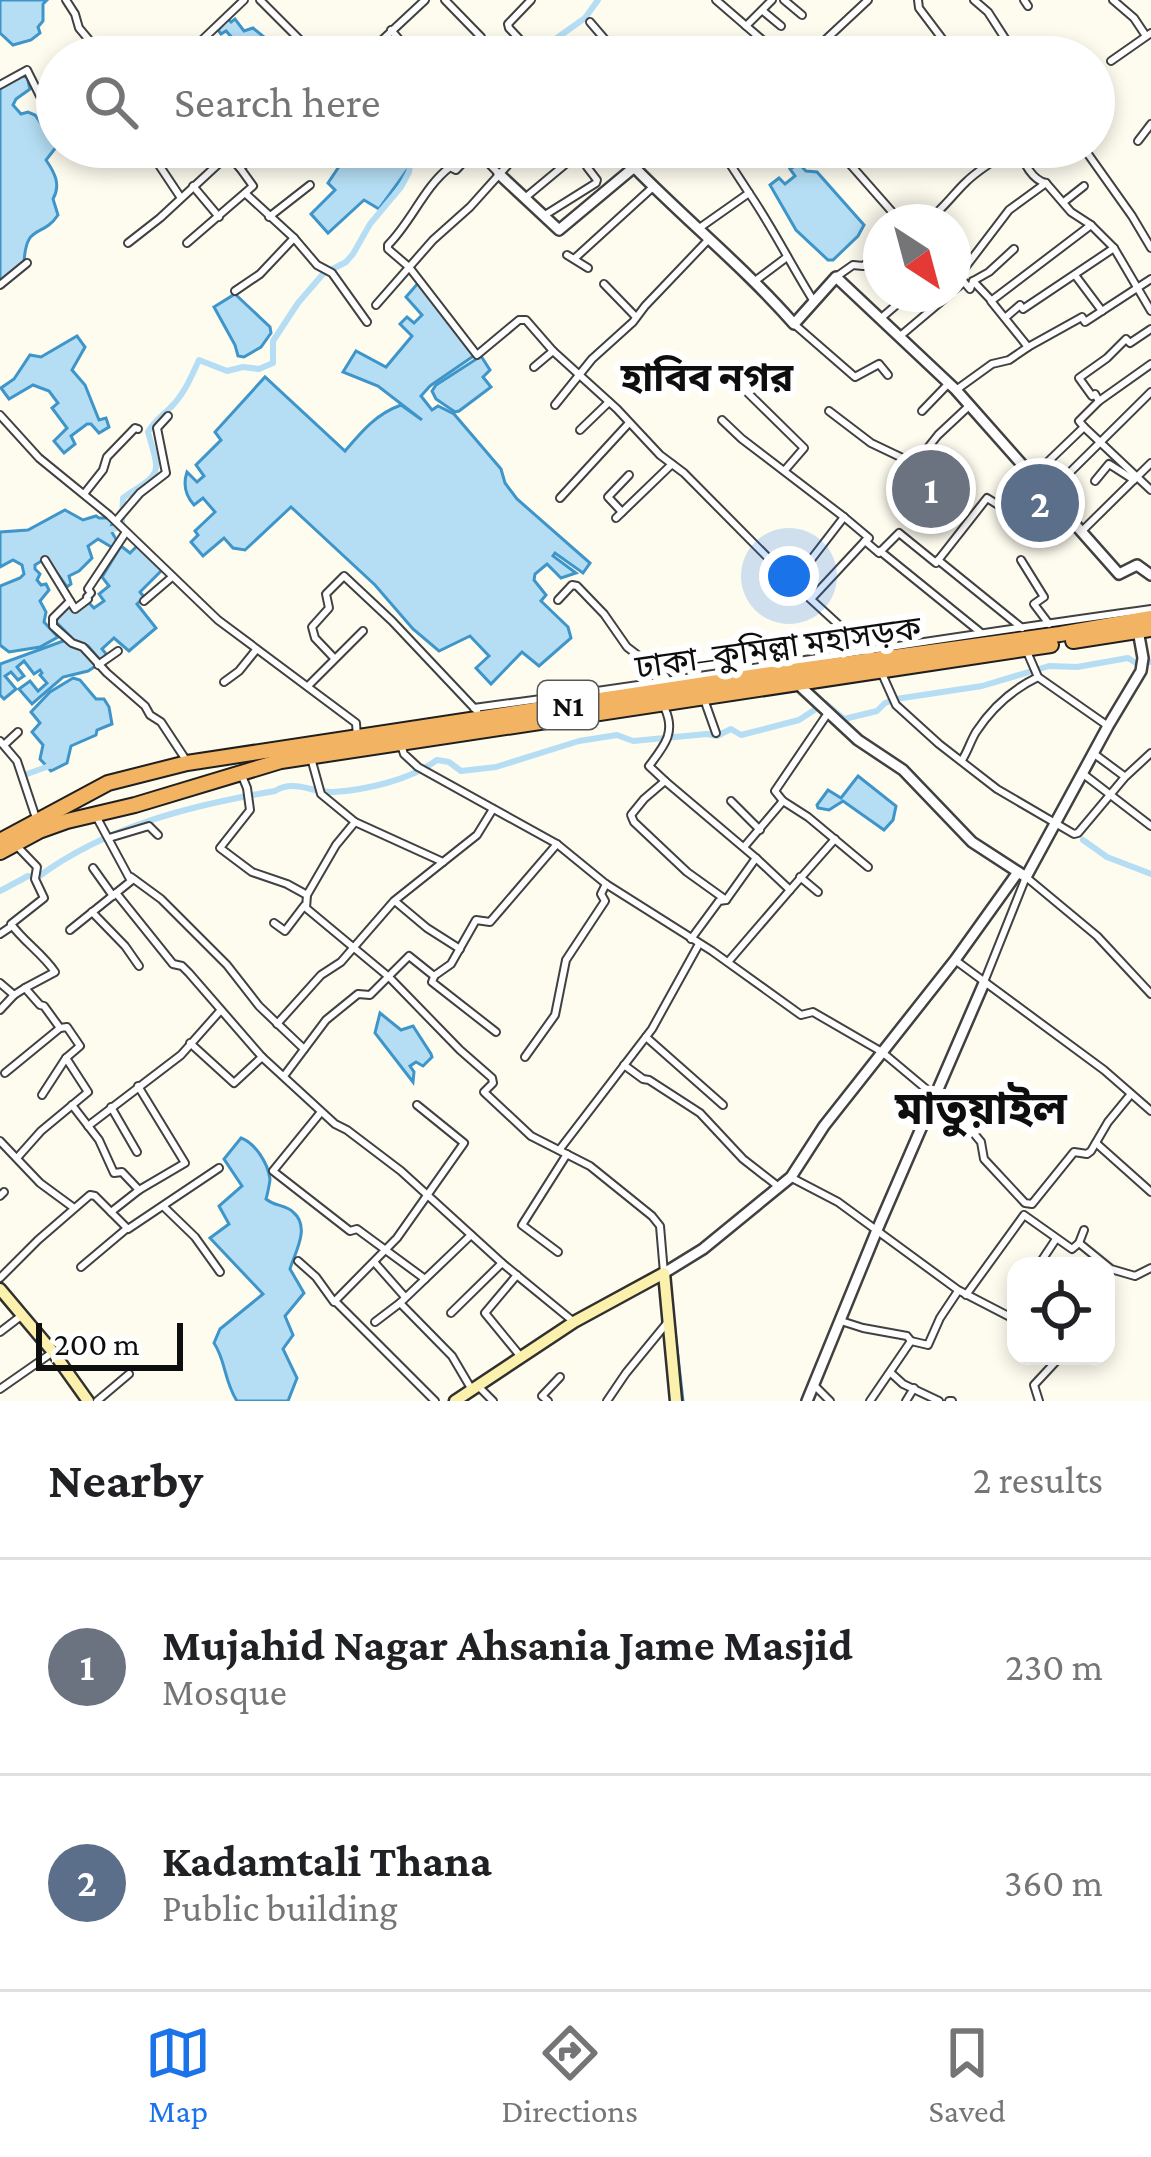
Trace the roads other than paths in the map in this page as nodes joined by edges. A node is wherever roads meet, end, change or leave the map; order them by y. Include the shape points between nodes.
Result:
1 (66, 0) edge
2 (244, 0) edge
3 (260, 0) edge
4 (425, 0) edge
5 (445, 0) edge
6 (531, 0) edge
7 (772, 0) edge
8 (784, 0) edge
9 (868, 0) edge
10 (918, 0) edge
11 (974, 0) edge
12 (1113, 0) edge
13 (719, 1) edge
14 (763, 11) junction
15 (802, 15) dead end
16 (590, 22) dead end
17 (746, 26) junction
18 (781, 26) dead end
19 (392, 30) junction
20 (1149, 34) edge
21 (757, 35) edge
22 (86, 36) edge
23 (206, 36) edge
24 (296, 36) edge
25 (386, 36) edge
26 (397, 36) edge
27 (480, 36) edge
28 (516, 36) edge
29 (602, 36) edge
30 (829, 36) edge
31 (940, 36) edge
32 (1002, 36) edge
33 (1115, 58) edge
34 (0, 85) edge
35 (36, 95) edge
36 (1151, 124) edge
37 (1138, 140) dead end
38 (161, 168) edge
39 (213, 168) edge
40 (449, 168) edge
41 (493, 168) edge
42 (505, 168) edge
43 (561, 168) edge
44 (587, 168) edge
45 (732, 168) edge
46 (854, 168) edge
47 (983, 168) edge
48 (1029, 168) edge
49 (1097, 168) edge
50 (240, 169) edge
51 (499, 174) junction
52 (1046, 183) junction
53 (310, 185) dead end
54 (193, 186) junction
55 (1084, 186) dead end
56 (653, 187) junction
57 (749, 193) junction
58 (246, 194) junction
59 (526, 197) junction
60 (181, 198) junction
61 (1065, 201) junction
62 (885, 204) edge
63 (944, 204) edge
64 (537, 215) junction
65 (219, 217) junction
66 (269, 217) junction
67 (1091, 226) junction
68 (1151, 226) edge
69 (698, 229) junction
70 (1142, 233) junction
71 (294, 238) junction
72 (709, 239) junction
73 (128, 243) dead end
74 (187, 243) dead end
75 (1114, 248) junction
76 (1151, 248) edge
77 (1014, 249) dead end
78 (787, 256) junction
79 (971, 261) edge
80 (27, 263) dead end
81 (863, 266) edge
82 (409, 267) junction
83 (588, 268) dead end
84 (1075, 274) junction
85 (836, 277) junction
86 (1151, 279) edge
87 (754, 281) junction
88 (971, 281) edge
89 (604, 284) dead end
90 (971, 284) edge
91 (0, 285) edge
92 (1137, 287) junction
93 (235, 291) dead end
94 (813, 300) junction
95 (992, 301) junction
96 (376, 305) dead end
97 (1102, 311) junction
98 (1151, 311) edge
99 (888, 312) edge
100 (929, 312) edge
101 (636, 316) junction
102 (1005, 318) junction
103 (880, 319) junction
104 (367, 322) dead end
105 (794, 324) junction
106 (1151, 329) edge
107 (899, 337) junction
108 (1028, 347) junction
109 (553, 351) junction
110 (1151, 364) edge
111 (534, 367) dead end
112 (579, 375) junction
113 (887, 375) dead end
114 (952, 387) junction
115 (747, 392) dead end
116 (1151, 392) edge
117 (1099, 401) junction
118 (609, 402) junction
119 (555, 405) dead end
120 (970, 405) junction
121 (830, 411) dead end
122 (922, 411) dead end
123 (0, 415) edge
124 (167, 416) dead end
125 (722, 420) dead end
126 (629, 423) junction
127 (1084, 427) junction
128 (138, 429) dead end
129 (580, 430) dead end
130 (1100, 442) junction
131 (1151, 463) edge
132 (672, 464) junction
133 (785, 470) junction
134 (628, 475) dead end
135 (1032, 477) junction
136 (1135, 479) junction
137 (1094, 481) dead end
138 (1151, 490) edge
139 (84, 494) junction
140 (1048, 494) junction
141 (560, 498) dead end
142 (844, 517) junction
143 (116, 521) junction
144 (127, 532) junction
145 (1081, 532) junction
146 (866, 541) junction
147 (880, 551) junction
148 (45, 560) dead end
149 (938, 560) junction
150 (1021, 560) dead end
151 (1151, 575) edge
152 (172, 577) junction
153 (793, 583) junction
154 (811, 599) junction
155 (558, 600) dead end
156 (70, 601) junction
157 (144, 601) dead end
158 (1151, 608) edge
159 (1151, 618) edge
160 (1049, 623) junction
161 (1022, 628) junction
162 (363, 631) dead end
163 (981, 633) junction
164 (1147, 633) edge
165 (256, 650) junction
166 (118, 651) dead end
167 (871, 654) junction
168 (334, 658) junction
169 (1030, 658) junction
170 (98, 665) junction
171 (1145, 673) edge
172 (883, 676) junction
173 (1038, 677) junction
174 (224, 682) dead end
175 (308, 686) junction
176 (672, 686) junction
177 (808, 693) junction
178 (705, 702) junction
179 (665, 709) junction
180 (479, 713) junction
181 (828, 713) junction
182 (1108, 726) junction
183 (18, 732) dead end
184 (716, 733) dead end
185 (357, 737) junction
186 (2, 743) edge
187 (402, 748) junction
188 (1093, 754) junction
189 (1151, 754) edge
190 (311, 758) junction
191 (962, 761) junction
192 (186, 764) junction
193 (240, 772) junction
194 (1082, 772) junction
195 (1125, 777) junction
196 (120, 778) junction
197 (665, 782) junction
198 (185, 791) junction
199 (1110, 794) junction
200 (730, 801) dead end
201 (783, 801) junction
202 (493, 809) junction
203 (102, 816) junction
204 (36, 821) junction
205 (355, 822) junction
206 (1054, 823) junction
207 (1151, 826) edge
208 (760, 830) junction
209 (158, 835) dead end
210 (109, 838) junction
211 (835, 839) junction
212 (557, 844) junction
213 (5, 845) edge
214 (744, 847) junction
215 (756, 858) junction
216 (443, 862) junction
217 (868, 867) dead end
218 (93, 868) dead end
219 (1022, 874) junction
220 (131, 877) junction
221 (800, 877) junction
222 (606, 884) junction
223 (790, 890) junction
224 (818, 892) dead end
225 (115, 894) junction
226 (307, 895) junction
227 (726, 900) junction
228 (394, 901) junction
229 (304, 906) junction
230 (92, 911) junction
231 (274, 923) dead end
232 (12, 926) junction
233 (70, 930) dead end
234 (0, 934) edge
235 (691, 939) junction
236 (699, 944) junction
237 (355, 947) junction
238 (460, 949) junction
239 (955, 960) junction
240 (728, 962) junction
241 (140, 966) dead end
242 (389, 976) junction
243 (434, 976) junction
244 (0, 983) edge
245 (984, 983) junction
246 (25, 988) junction
247 (1151, 994) edge
248 (14, 995) junction
249 (0, 1010) edge
250 (221, 1010) junction
251 (277, 1024) junction
252 (61, 1028) junction
253 (496, 1032) dead end
254 (646, 1037) junction
255 (190, 1043) junction
256 (304, 1049) junction
257 (882, 1052) junction
258 (262, 1057) junction
259 (525, 1057) dead end
260 (66, 1058) junction
261 (624, 1065) junction
262 (5, 1073) dead end
263 (283, 1077) junction
264 (138, 1086) junction
265 (1131, 1094) junction
266 (42, 1095) dead end
267 (937, 1097) junction
268 (72, 1105) junction
269 (417, 1105) dead end
270 (723, 1105) dead end
271 (111, 1107) junction
272 (1151, 1111) edge
273 (321, 1112) junction
274 (88, 1126) junction
275 (0, 1141) edge
276 (1096, 1143) junction
277 (559, 1149) junction
278 (137, 1152) dead end
279 (568, 1154) junction
280 (17, 1158) junction
281 (219, 1168) dead end
282 (791, 1177) junction
283 (778, 1187) junction
284 (139, 1190) junction
285 (1151, 1192) edge
286 (428, 1195) junction
287 (163, 1206) junction
288 (74, 1208) junction
289 (111, 1212) junction
290 (128, 1229) junction
291 (877, 1230) junction
292 (1084, 1230) dead end
293 (472, 1235) junction
294 (1057, 1238) junction
295 (1078, 1243) junction
296 (386, 1251) junction
297 (558, 1252) dead end
298 (1044, 1257) edge
299 (1092, 1257) edge
300 (298, 1261) dead end
301 (375, 1263) junction
302 (502, 1263) junction
303 (81, 1267) dead end
304 (1151, 1268) edge
305 (220, 1272) dead end
306 (664, 1273) junction
307 (1115, 1274) edge
308 (517, 1275) junction
309 (0, 1278) edge
310 (425, 1279) junction
311 (0, 1289) edge
312 (962, 1292) junction
313 (403, 1300) junction
314 (334, 1301) junction
315 (451, 1313) dead end
316 (23, 1314) junction
317 (1007, 1315) edge
318 (669, 1320) junction
319 (841, 1321) junction
320 (375, 1322) dead end
321 (574, 1322) junction
322 (0, 1333) edge
323 (910, 1341) junction
324 (53, 1352) junction
325 (521, 1357) junction
326 (1055, 1365) edge
327 (890, 1372) junction
328 (129, 1374) dead end
329 (560, 1377) dead end
330 (814, 1385) junction
331 (475, 1388) junction
332 (914, 1388) junction
333 (0, 1389) edge
334 (675, 1400) edge
335 (88, 1401) edge
336 (97, 1401) edge
337 (435, 1401) edge
338 (455, 1401) edge
339 (493, 1401) edge
340 (548, 1401) edge
341 (607, 1401) edge
342 (807, 1401) edge
343 (830, 1401) edge
344 (870, 1401) edge
345 (906, 1401) edge
346 (939, 1401) edge
347 (1040, 1401) edge

1 - 22 street
2 - 23 street
3 - 24 street
4 - 19 street
5 - 27 street
6 - 28 street via 508,24
7 - 14 street
8 - 15 street
9 - 30 street
10 - 31 street
11 - 32 street
12 - 20 street
13 - 17 street
14 - 17 street
14 - 18 street
16 - 29 street
17 - 21 street
19 - 25 street
19 - 26 street
20 - 33 street
34 - 35 street via 26,70
36 - 37 street
38 - 60 street
39 - 54 street
40 - 82 street via 387,247
41 - 51 street
42 - 51 street
43 - 59 street
44 - 64 street via 596,183
45 - 57 street
46 - 62 street
47 - 63 street
48 - 52 street
49 - 70 street
50 - 58 street via 253,184
51 - 59 street
51 - 82 street
52 - 61 street
52 - 79 street via 1009,210
53 - 66 street
54 - 60 street
54 - 65 street
55 - 61 street
56 - 64 street via 632,169 564,228
56 - 69 street
56 - 83 street via 571,257
57 - 69 street
57 - 78 street
58 - 65 street
58 - 66 street
59 - 64 street
60 - 73 street
61 - 67 street
65 - 74 street
66 - 71 street
67 - 75 street
67 - 95 street
68 - 70 street
69 - 72 street
70 - 76 street
71 - 93 street
71 - 104 street
72 - 87 street
72 - 101 street
75 - 84 street
75 - 92 street
77 - 88 street
78 - 87 street
78 - 94 street
80 - 91 street
81 - 85 street
82 - 96 street
82 - 109 street via 477,355 523,319
84 - 97 street
84 - 102 street
85 - 94 street
85 - 103 street
86 - 92 street
87 - 105 street
89 - 101 street
90 - 95 street
92 - 97 street
92 - 98 street
94 - 105 street
95 - 102 street
97 - 108 street
99 - 103 street
100 - 107 street
101 - 112 street
102 - 108 street
103 - 107 street
105 - 113 street via 855,377 879,364
106 - 117 street via 1079,378
107 - 114 street
108 - 114 street
109 - 111 street
109 - 112 street
110 - 117 street
112 - 118 street
112 - 119 street
114 - 120 street
114 - 122 street
115 - 133 street via 804,448
116 - 130 street
117 - 127 street via 1079,421
118 - 126 street
118 - 129 street
120 - 121 street via 915,464
120 - 135 street
123 - 139 street
124 - 143 street via 157,428 166,473
125 - 133 street
126 - 132 street
126 - 141 street
127 - 130 street
127 - 135 street
128 - 139 street via 106,457
130 - 136 street
130 - 140 street
131 - 136 street
132 - 134 street via 619,515 608,497
132 - 153 street
133 - 142 street
135 - 140 street
135 - 149 street via 1003,508 987,498
136 - 137 street via 1109,464
136 - 138 street
136 - 145 street
139 - 143 street
140 - 145 street
142 - 146 street
142 - 153 street
143 - 144 street
144 - 152 street
144 - 156 street via 88,599 75,609
145 - 151 street via 1119,574 1138,565
146 - 147 street
146 - 154 street
147 - 149 street via 899,533
147 - 163 street
148 - 156 street
149 - 161 street
150 - 160 street
152 - 157 street
152 - 165 street
153 - 154 street
154 - 167 street
155 - 176 street via 578,586 627,647
156 - 170 street via 51,622
158 - 160 street
159 - 167 highway, ঢাকা–কুমিল্লা মহাসড়ক / N1
160 - 161 street
161 - 163 street
162 - 168 street
163 - 167 street
164 - 169 highway
164 - 171 street
164 - 190 highway, ঢাকা–কুমিল্লা মহাসড়ক / N1
165 - 174 street
165 - 175 street
166 - 170 street
167 - 176 highway, ঢাকা–কুমিল্লা মহাসড়ক / N1
168 - 175 street
168 - 180 street via 312,627 344,576
169 - 172 highway
169 - 173 street
170 - 192 street via 161,722
171 - 182 street
172 - 177 highway
172 - 191 street via 896,705
173 - 182 street
173 - 191 street via 999,704
175 - 185 street via 356,723
176 - 180 highway, ঢাকা–কুমিল্লা মহাসড়ক / N1
177 - 178 highway
177 - 181 street
178 - 179 highway
178 - 184 street
179 - 187 highway
179 - 197 street via 670,733 649,766
180 - 185 highway, ঢাকা–কুমিল্লা মহাসড়ক / N1
181 - 201 street via 776,791
181 - 219 street via 916,782 957,830
182 - 188 street
183 - 186 street
185 - 192 highway, ঢাকা–কুমিল্লা মহাসড়ক / N1
186 - 204 street via 21,769
187 - 190 highway
187 - 202 street via 418,767
188 - 194 street
188 - 195 street
189 - 195 street
190 - 193 highway, ঢাকা–কুমিল্লা মহাসড়ক / N1
190 - 205 street via 321,794
191 - 206 street
192 - 196 highway, ঢাকা–কুমিল্লা মহাসড়ক / N1
192 - 198 highway via 173,781
193 - 198 highway, ঢাকা–কুমিল্লা মহাসড়ক / N1
193 - 226 street via 247,815 220,848 251,872
194 - 199 street
194 - 206 street
195 - 199 street
196 - 203 highway via 133,791
196 - 204 highway, ঢাকা–কুমিল্লা মহাসড়ক / N1
197 - 214 street
197 - 227 street via 632,819
198 - 203 highway, ঢাকা–কুমিল্লা মহাসড়ক / N1
199 - 206 street via 1076,835
199 - 207 street
200 - 208 street
201 - 208 street
201 - 211 street
202 - 212 street
202 - 216 street via 477,835
203 - 210 street
203 - 213 highway, ঢাকা–কুমিল্লা মহাসড়ক / N1
204 - 213 highway, ঢাকা–কুমিল্লা মহাসড়ক / N1
205 - 216 street
205 - 226 street
206 - 219 street
208 - 214 street
209 - 210 street via 141,826
210 - 220 street
211 - 217 street
211 - 221 street
212 - 222 street
212 - 238 street via 490,922 476,920
213 - 232 street via 37,867 44,898
214 - 215 street
215 - 223 street
215 - 227 street
216 - 228 street
218 - 225 street
219 - 239 street
219 - 245 street
219 - 247 street
220 - 225 street
220 - 251 street via 227,965
221 - 223 street
221 - 224 street
222 - 235 street
222 - 259 street via 605,901 566,960 555,1015
223 - 240 street
225 - 230 street
225 - 250 street
226 - 229 street
227 - 235 street
228 - 237 street
228 - 238 street
229 - 231 street via 285,931
229 - 237 street
230 - 233 street
230 - 241 street
232 - 234 street
232 - 246 street via 55,972
235 - 236 street
236 - 240 street
236 - 254 street
237 - 242 street
237 - 251 street
238 - 243 street
239 - 245 street
239 - 257 street
240 - 257 street via 801,1015 813,1012
242 - 243 street via 409,956
242 - 256 street via 326,1020
242 - 277 street via 492,1078 484,1092 494,1103
243 - 253 street
244 - 248 street
245 - 265 street
245 - 267 street
246 - 248 street
246 - 252 street
248 - 249 street
250 - 255 street
250 - 258 street
251 - 256 street
252 - 260 street via 80,1046
252 - 262 street
254 - 261 street
254 - 270 street
255 - 258 street via 234,1083
255 - 264 street
256 - 263 street
257 - 267 street
257 - 282 street
258 - 263 street
260 - 266 street
260 - 268 street via 88,1092
261 - 277 street
261 - 283 street via 700,1113
263 - 273 street
264 - 271 street
264 - 284 street via 185,1163
265 - 272 street
265 - 276 street
267 - 276 street via 1028,1204 1072,1154 1087,1154
267 - 291 street
268 - 274 street
268 - 280 street
269 - 286 street via 464,1143
271 - 274 street
271 - 278 street
273 - 286 street
273 - 296 street via 273,1171
274 - 284 street via 114,1173
275 - 280 street
276 - 285 street
277 - 279 street
279 - 297 street via 522,1225
279 - 306 street via 657,1221
280 - 288 street
281 - 287 street
282 - 283 street
282 - 291 street
283 - 306 street
284 - 289 street
286 - 293 street
286 - 296 street
287 - 290 street
287 - 305 street
288 - 289 street via 93,1195
288 - 309 street
289 - 290 street
290 - 303 street
291 - 312 street
291 - 319 street
292 - 295 street
293 - 302 street
293 - 310 street
294 - 295 street via 1072,1249
294 - 298 street
294 - 312 street via 1024,1215
295 - 299 street
296 - 301 street
296 - 310 street
300 - 314 street
301 - 313 street
301 - 314 street
302 - 308 street
302 - 315 street
304 - 307 street
306 - 318 main road
306 - 321 main road
308 - 321 street
308 - 325 street via 485,1313
310 - 313 street
311 - 316 main road
312 - 317 street
312 - 323 street via 928,1345
313 - 320 street
313 - 331 street
314 - 337 street
316 - 322 street
316 - 324 main road
318 - 334 main road
318 - 341 street
319 - 323 street
319 - 330 street
321 - 325 main road
323 - 327 street
324 - 333 street
324 - 335 main road
325 - 331 main road
326 - 347 street via 1034,1385
327 - 332 street
327 - 344 street
328 - 336 street
329 - 340 street via 542,1396
330 - 342 street
330 - 343 street
331 - 338 main road
331 - 339 street
332 - 345 street
332 - 346 street

